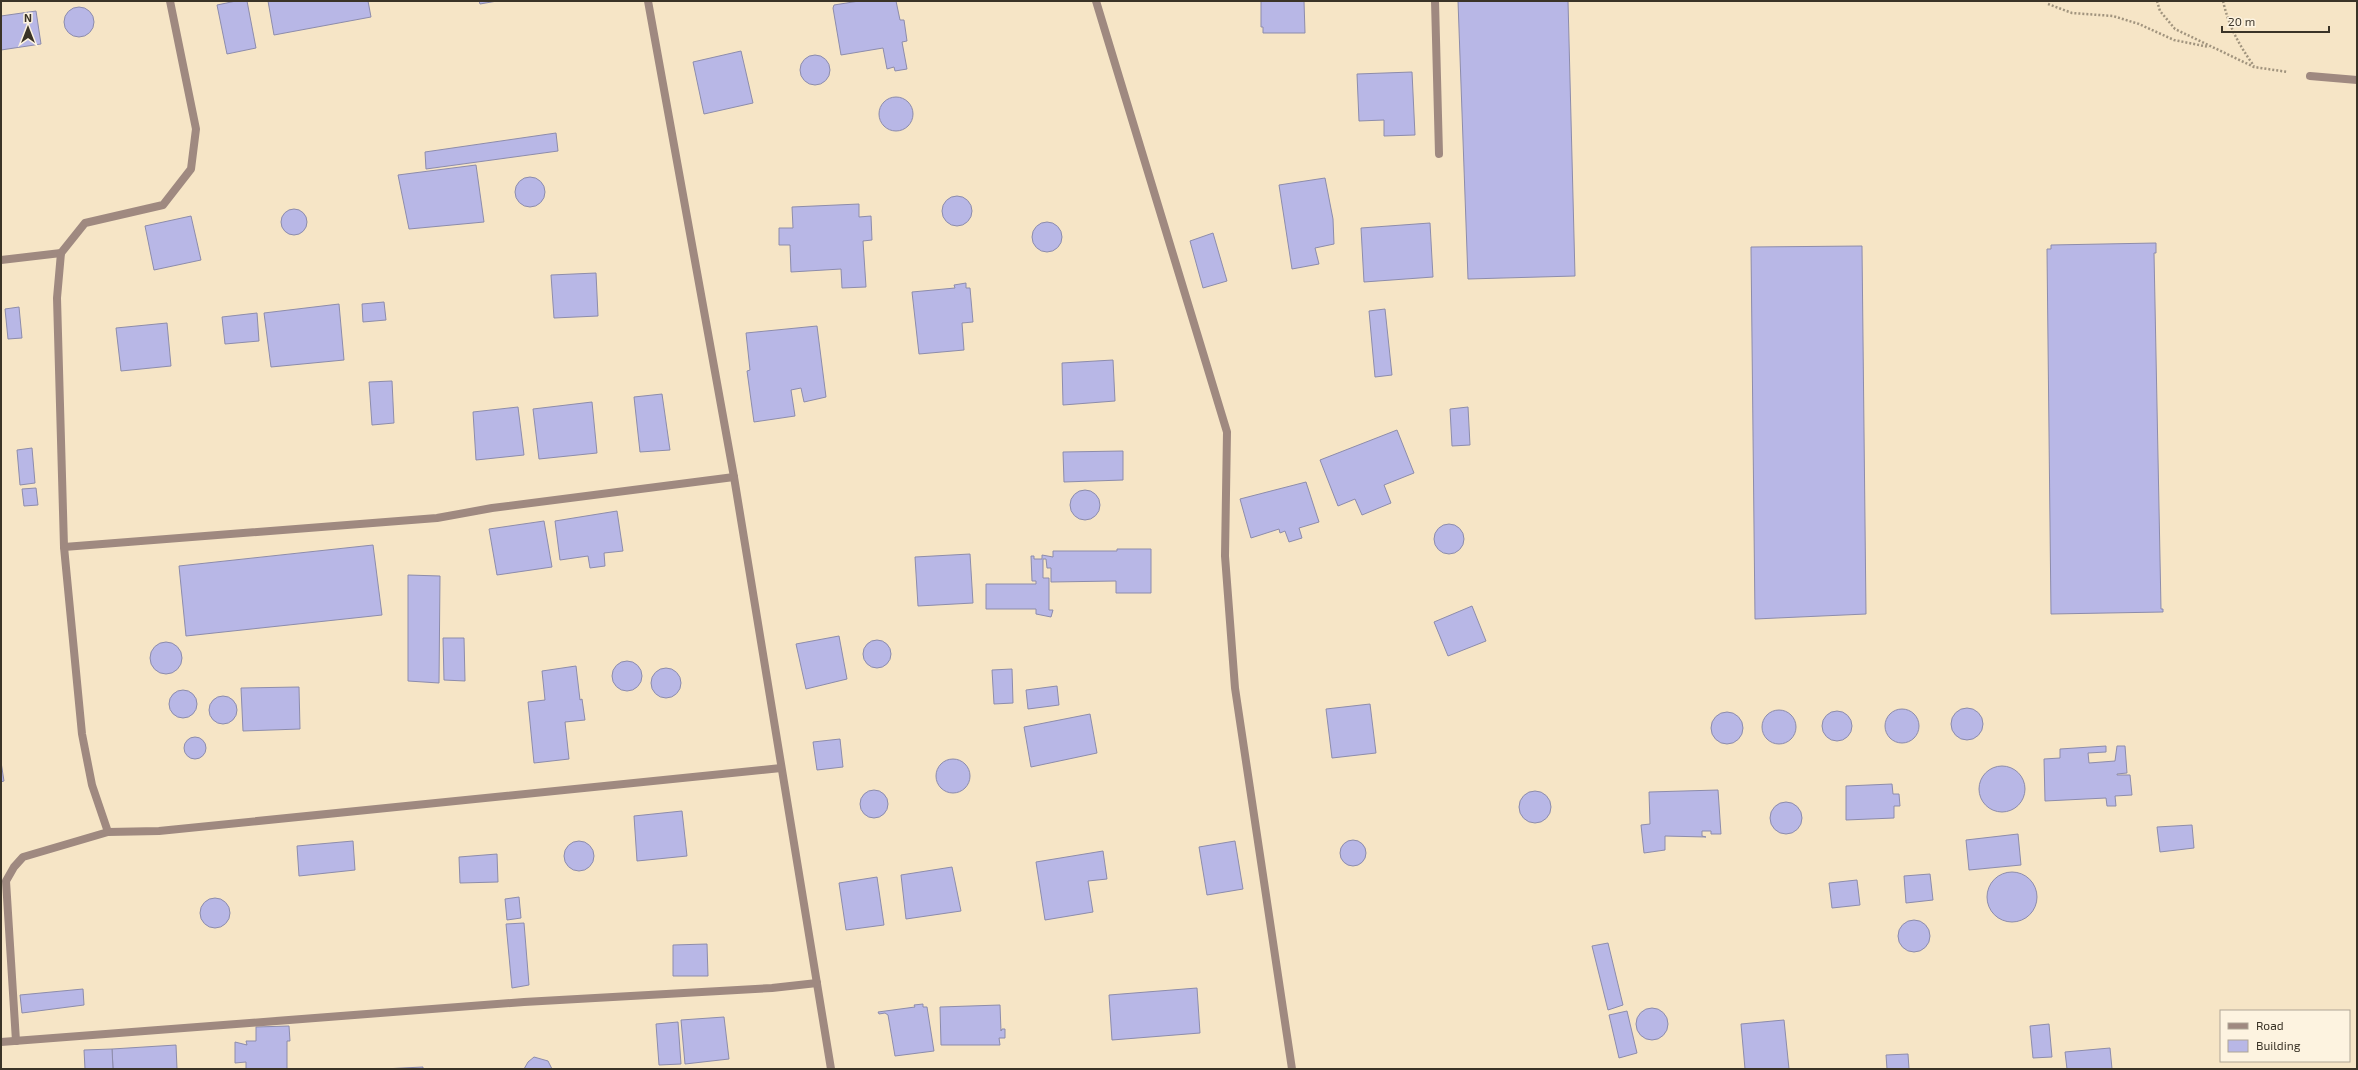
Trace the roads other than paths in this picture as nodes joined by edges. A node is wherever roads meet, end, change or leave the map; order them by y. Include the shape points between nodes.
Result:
1 (170, 1) edge
2 (648, 1) edge
3 (1096, 1) edge
4 (1435, 1) edge
5 (2310, 76) road end
6 (2357, 80) edge
7 (1439, 154) dead end
8 (61, 252) junction
9 (1, 260) edge
10 (734, 477) junction
11 (64, 547) junction
12 (781, 768) junction
13 (108, 832) junction
14 (817, 983) junction
15 (16, 1040) junction
16 (1, 1042) edge
17 (832, 1069) edge
18 (1292, 1069) edge

1 - 8 street via 196,129 190,169 162,205 85,223
2 - 10 street
3 - 18 street via 1227,432 1225,556 1235,688
4 - 7 street
5 - 6 street
8 - 9 street
8 - 11 street via 57,298
10 - 11 street via 492,508 437,518
10 - 12 street
11 - 13 street via 82,734 92,785
12 - 13 street via 159,831
12 - 14 street
13 - 15 street via 23,857 6,882
14 - 15 street
14 - 17 street
15 - 16 street

